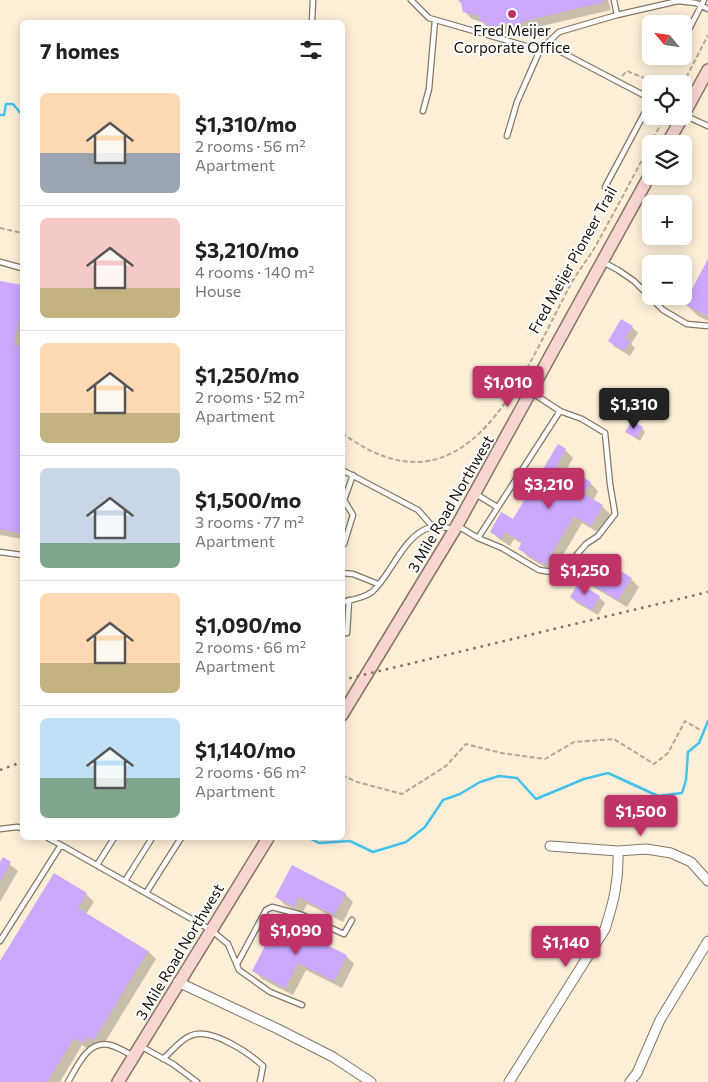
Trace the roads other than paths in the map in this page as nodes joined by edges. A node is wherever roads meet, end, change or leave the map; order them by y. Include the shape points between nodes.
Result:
1 (313, 0) edge
2 (411, 0) edge
3 (614, 0) edge
4 (704, 0) edge
5 (701, 6) junction
6 (708, 10) edge
7 (617, 15) junction
8 (312, 20) edge
9 (435, 20) junction
10 (692, 23) edge
11 (546, 44) junction
12 (540, 50) junction
13 (708, 70) edge
14 (642, 95) edge
15 (692, 99) edge
16 (423, 111) dead end
17 (642, 117) edge
18 (692, 119) edge
19 (708, 126) edge
20 (507, 136) dead end
21 (644, 185) edge
22 (606, 187) dead end
23 (0, 262) edge
24 (602, 262) junction
25 (20, 267) edge
26 (708, 326) edge
27 (531, 392) junction
28 (560, 411) junction
29 (345, 471) edge
30 (353, 475) junction
31 (475, 494) junction
32 (345, 497) edge
33 (345, 502) edge
34 (497, 507) junction
35 (432, 526) junction
36 (456, 528) junction
37 (478, 538) junction
38 (345, 541) edge
39 (0, 552) edge
40 (20, 555) edge
41 (345, 573) edge
42 (378, 584) junction
43 (349, 600) junction
44 (345, 601) edge
45 (345, 633) edge
46 (345, 710) edge
47 (20, 828) edge
48 (0, 829) edge
49 (52, 840) edge
50 (113, 840) edge
51 (151, 840) edge
52 (179, 840) edge
53 (267, 840) edge
54 (61, 845) junction
55 (550, 846) dead end
56 (618, 851) junction
57 (97, 865) junction
58 (125, 881) junction
59 (708, 881) edge
60 (146, 893) junction
61 (352, 920) dead end
62 (211, 930) junction
63 (0, 941) edge
64 (708, 941) edge
65 (237, 964) junction
66 (178, 982) junction
67 (302, 1006) dead end
68 (137, 1051) junction
69 (163, 1059) junction
70 (68, 1082) edge
71 (118, 1082) edge
72 (197, 1082) edge
73 (260, 1082) edge
74 (370, 1082) edge
75 (509, 1082) edge
76 (630, 1082) edge

1 - 8 lane
2 - 9 lane
3 - 7 lane
4 - 5 lane
5 - 6 lane
5 - 7 lane via 678,1
5 - 10 lane
7 - 11 lane via 559,32
9 - 12 lane
9 - 16 lane via 429,89
11 - 12 lane
11 - 14 lane
12 - 20 lane via 516,102
13 - 15 main road
17 - 22 lane
18 - 19 lane
21 - 24 main road, 3 Mile Road Northwest
23 - 25 lane
24 - 26 lane via 634,281 663,310 687,324
24 - 27 main road, 3 Mile Road Northwest
27 - 28 lane
27 - 31 main road, 3 Mile Road Northwest
28 - 34 lane
28 - 37 lane via 606,433 615,514 598,536 558,572 539,570
29 - 30 lane
30 - 32 lane
30 - 35 lane via 418,510
31 - 34 lane
31 - 36 main road, 3 Mile Road Northwest
33 - 38 lane via 353,516
34 - 37 lane
35 - 36 lane
35 - 42 lane via 406,545
36 - 37 lane
36 - 46 main road, 3 Mile Road Northwest
39 - 40 lane
41 - 42 lane
42 - 43 lane via 371,592
43 - 44 lane
43 - 45 lane via 348,633
47 - 48 lane
49 - 54 lane
50 - 57 lane
51 - 58 lane
52 - 60 lane
53 - 62 main road, 3 Mile Road Northwest
54 - 57 lane
54 - 63 lane
55 - 56 street
56 - 59 street via 646,849 671,853 691,862
56 - 75 street via 614,903 605,929
57 - 58 lane
58 - 60 lane
60 - 62 lane
61 - 65 lane via 344,934 302,915 272,907 266,910
62 - 65 lane via 228,944
62 - 66 main road, 3 Mile Road Northwest
64 - 76 street via 660,1020
65 - 67 lane via 239,970 270,992
66 - 68 main road, 3 Mile Road Northwest
66 - 74 street via 333,1057
68 - 69 lane
68 - 70 lane via 97,1045 85,1054
68 - 71 main road, 3 Mile Road Northwest
69 - 72 lane
69 - 73 lane via 189,1036 208,1034 253,1056 263,1066

